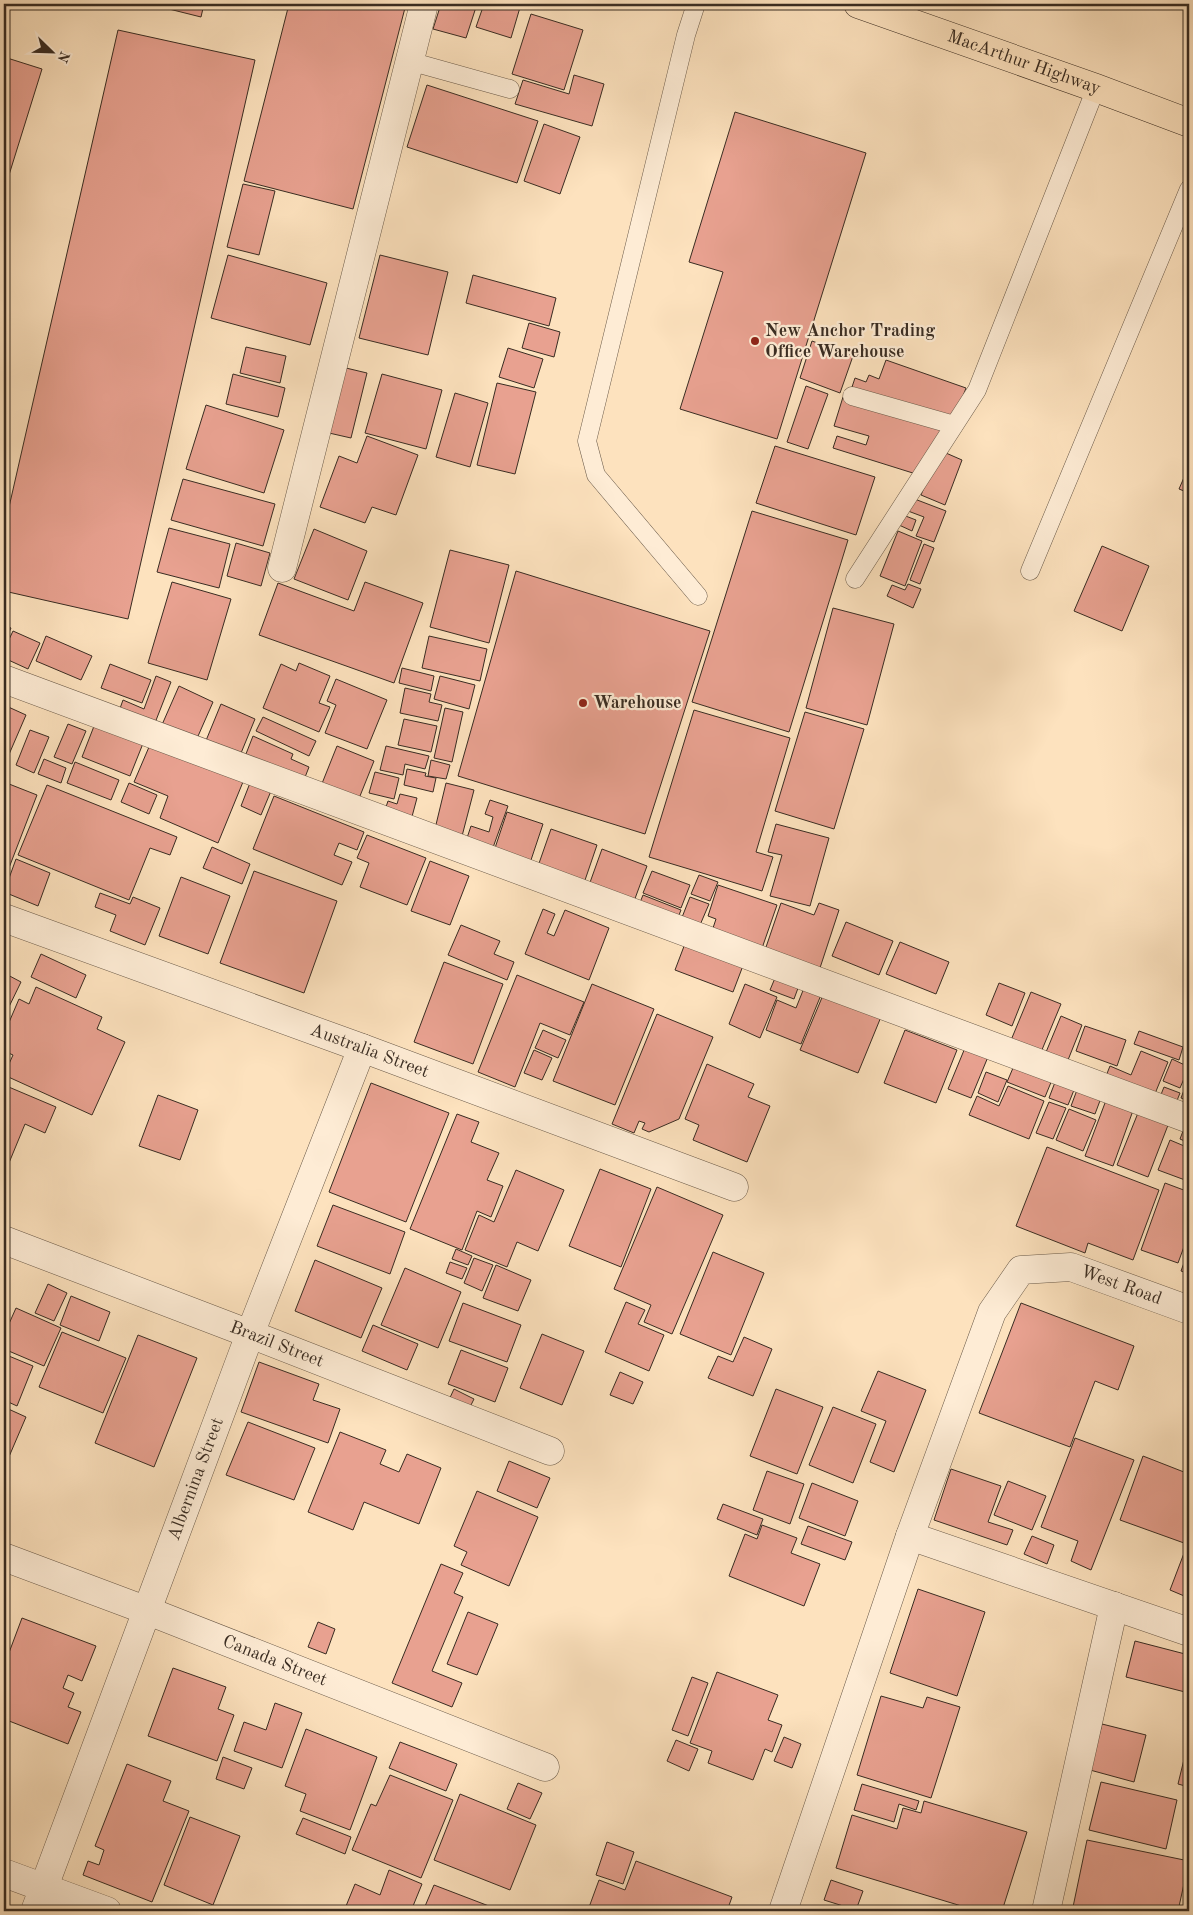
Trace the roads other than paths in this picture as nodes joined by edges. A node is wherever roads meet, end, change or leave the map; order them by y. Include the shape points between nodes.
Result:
1 (424, 4) edge
2 (696, 4) edge
3 (858, 4) edge
4 (409, 61) junction
5 (1096, 88) junction
6 (510, 89) dead end
7 (1189, 123) edge
8 (1189, 189) edge
9 (852, 396) dead end
10 (954, 425) junction
11 (282, 568) dead end
12 (1030, 571) dead end
13 (855, 579) dead end
14 (698, 596) dead end
15 (4, 679) edge
16 (4, 918) edge
17 (362, 1048) junction
18 (1189, 1119) edge
19 (734, 1187) dead end
20 (4, 1240) edge
21 (1189, 1310) edge
22 (250, 1334) junction
23 (550, 1451) dead end
24 (910, 1536) junction
25 (4, 1557) edge
26 (1114, 1606) junction
27 (148, 1610) junction
28 (1189, 1632) edge
29 (545, 1767) dead end
30 (4, 1873) edge
31 (40, 1899) edge
32 (107, 1911) edge
33 (783, 1911) edge
34 (1046, 1911) edge

1 - 4 street
2 - 14 lane via 587,441 596,474
3 - 5 highway, MacArthur Highway
4 - 6 lane
4 - 11 street
5 - 7 highway, MacArthur Highway
5 - 10 lane via 977,390
8 - 12 lane
9 - 10 lane
10 - 13 lane
15 - 18 street
16 - 17 street, Australia Street
17 - 19 street, Australia Street
17 - 22 street, Albernina Street
20 - 22 street, Brazil Street
21 - 24 street, West Road via 1071,1267 1021,1270 992,1312
22 - 23 street, Brazil Street
22 - 27 street, Albernina Street
24 - 26 street
24 - 33 street
25 - 27 street, Canada Street
26 - 28 street
26 - 34 street
27 - 29 street, Canada Street
27 - 31 street, Albernina Street
30 - 31 street
31 - 32 street

